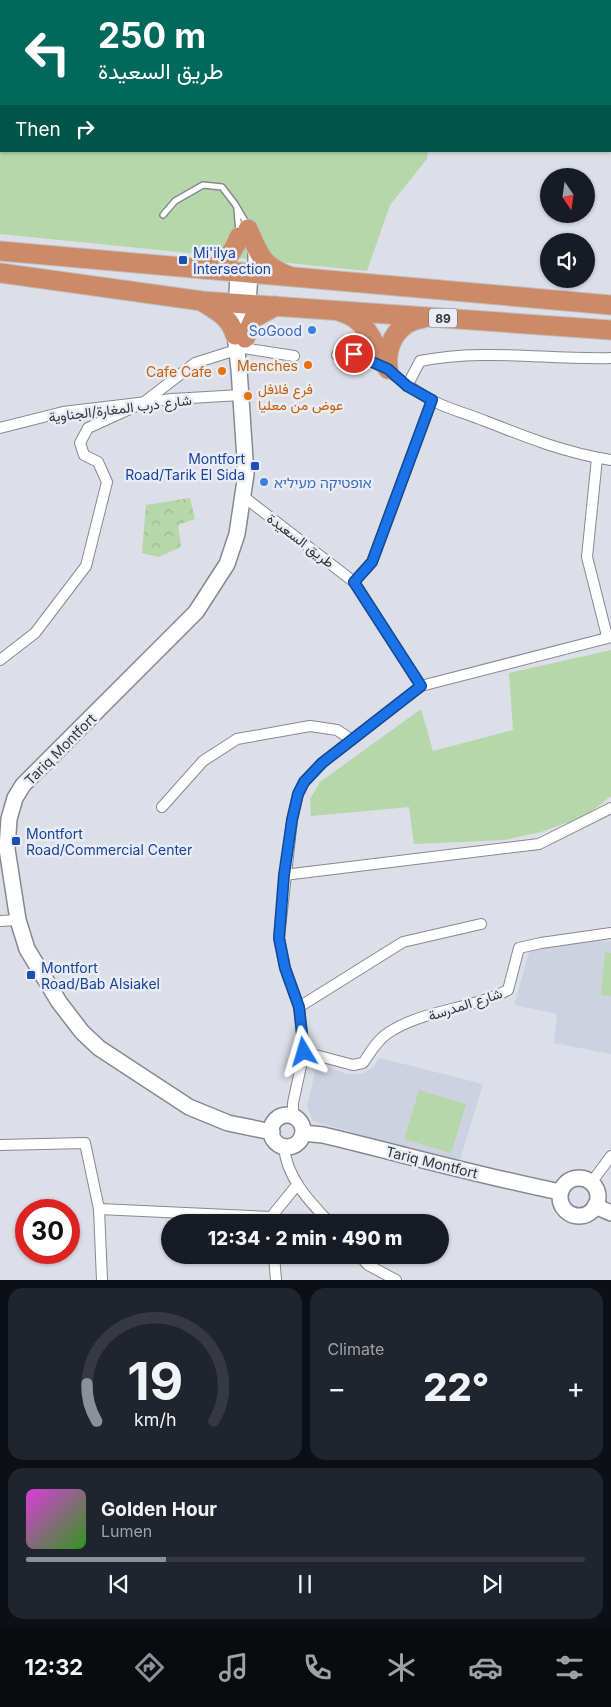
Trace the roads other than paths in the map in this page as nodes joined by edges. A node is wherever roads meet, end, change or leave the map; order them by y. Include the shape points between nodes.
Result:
1 (237, 206) junction
2 (162, 215) dead end
3 (242, 238) junction
4 (0, 252) edge
5 (197, 270) junction
6 (242, 272) junction
7 (0, 274) edge
8 (297, 279) junction
9 (202, 301) junction
10 (243, 304) junction
11 (611, 305) edge
12 (276, 306) junction
13 (328, 309) junction
14 (432, 317) junction
15 (611, 330) edge
16 (240, 343) junction
17 (337, 355) dead end
18 (294, 356) dead end
19 (611, 358) edge
20 (388, 369) junction
21 (407, 386) junction
22 (241, 395) junction
23 (432, 400) junction
24 (143, 403) junction
25 (0, 428) edge
26 (597, 458) junction
27 (611, 460) edge
28 (244, 497) junction
29 (354, 582) junction
30 (609, 637) edge
31 (0, 660) edge
32 (421, 686) junction
33 (352, 740) junction
34 (162, 807) dead end
35 (611, 808) edge
36 (284, 875) junction
37 (18, 920) junction
38 (0, 921) edge
39 (481, 924) dead end
40 (611, 933) edge
41 (299, 1007) junction
42 (304, 1052) junction
43 (293, 1116) junction
44 (272, 1132) junction
45 (303, 1133) junction
46 (0, 1145) edge
47 (284, 1146) junction
48 (611, 1156) edge
49 (592, 1183) junction
50 (297, 1185) junction
51 (560, 1192) junction
52 (595, 1206) junction
53 (99, 1209) junction
54 (611, 1213) edge
55 (177, 1214) edge
56 (275, 1214) edge
57 (322, 1214) edge
58 (275, 1264) edge
59 (367, 1264) edge
60 (102, 1280) edge
61 (276, 1280) edge
62 (396, 1280) edge

1 - 2 lane via 222,187 203,184 175,201
1 - 3 lane
1 - 3 lane
3 - 5 highway via 233,254 221,264
3 - 6 lane via 251,242
3 - 8 highway via 273,270
4 - 5 highway, 89
5 - 6 highway, 89
6 - 8 highway, 89
6 - 10 main road, Tariq Montfort
7 - 9 highway, 89
8 - 11 highway, 89
9 - 10 highway, 89
9 - 16 highway via 226,318
10 - 12 highway, 89
10 - 16 main road, Tariq Montfort
12 - 13 highway, 89
12 - 16 highway via 254,318
13 - 14 highway, 89
13 - 20 highway via 353,315 366,329
14 - 15 highway, 89
14 - 20 highway via 414,319 398,330 387,358
16 - 18 street
16 - 22 main road, Tariq Montfort
16 - 24 street via 195,363
17 - 20 street via 354,354
19 - 21 street via 486,354 441,357 420,361
20 - 21 street
21 - 23 street
22 - 24 street, شارع درب المغارة/الجناوية
22 - 28 main road, Tariq Montfort via 246,474
23 - 26 street via 538,442
23 - 29 street via 372,562
24 - 25 street, شارع درب المغارة/الجناوية via 63,412
24 - 31 street via 88,428 80,443 84,455 98,462 107,482 86,566 35,633
26 - 27 street
26 - 30 street via 587,557
28 - 29 street, طريق السعيدة
28 - 37 main road, Tariq Montfort via 238,534 227,564 196,612 23,785 16,798 9,819 7,849
29 - 32 street, طريق السعيدة
30 - 32 street
32 - 33 street
33 - 34 street via 337,730 310,726 237,739 204,761
33 - 36 street via 304,782 292,820
35 - 36 street via 539,844
36 - 41 street via 279,938 285,968
37 - 38 street
37 - 44 main road, Tariq Montfort via 27,949 59,1002 99,1048 189,1106 228,1123
39 - 41 street via 403,942
40 - 42 street, شارع المدرسة via 519,948 508,990 494,998 435,1013 388,1033 378,1041 363,1063 353,1065
41 - 42 street
42 - 43 street
43 - 44 main road via 278,1118
43 - 45 main road via 301,1123
44 - 47 main road via 275,1141
45 - 47 main road via 294,1145
45 - 51 main road, Tariq Montfort via 323,1135
46 - 53 street via 85,1143
47 - 50 street via 285,1159
48 - 49 street
49 - 51 main road via 573,1178
49 - 52 main road via 597,1194
50 - 56 street
50 - 57 street
51 - 52 main road via 564,1209 574,1215 586,1214
52 - 54 main road
53 - 55 street
53 - 60 street
58 - 61 street
59 - 62 street

